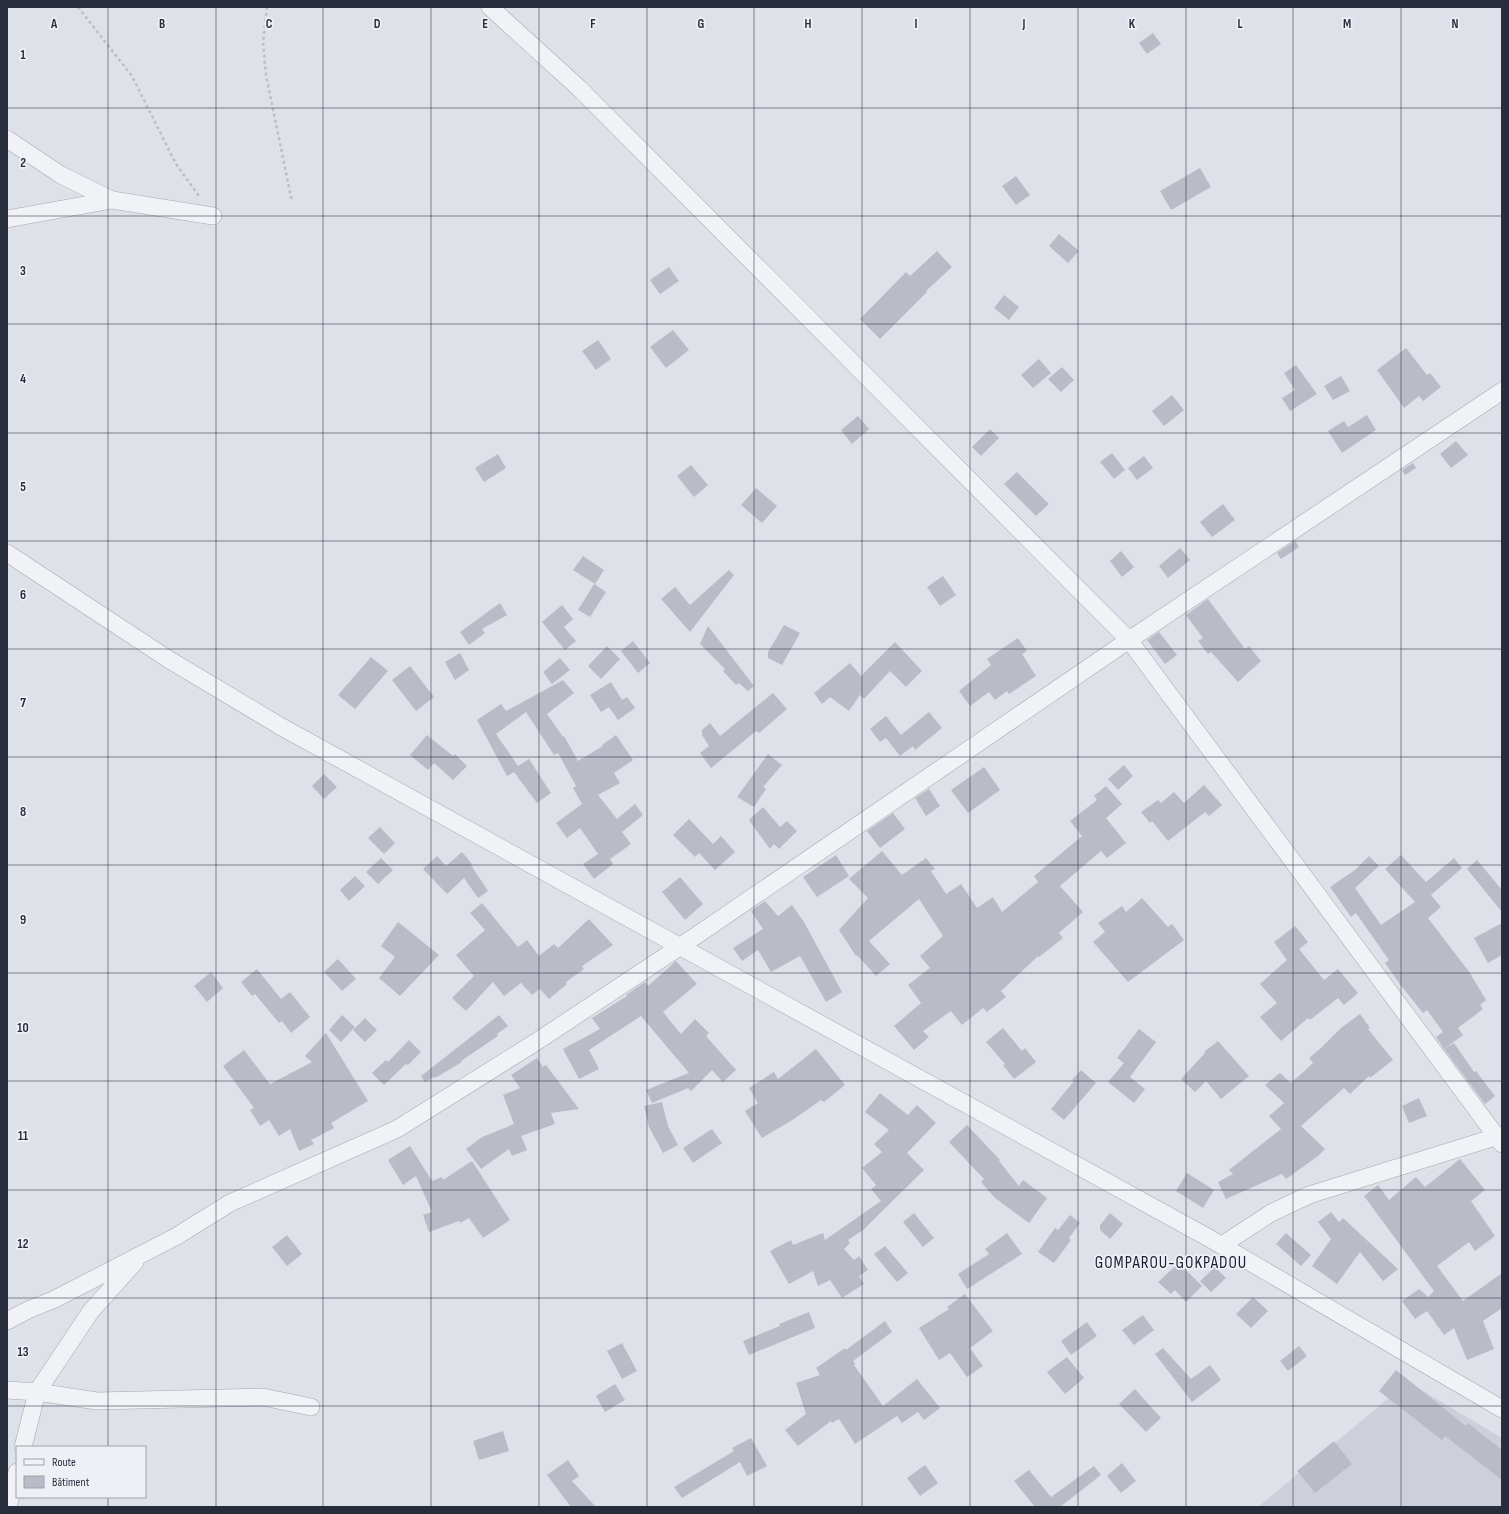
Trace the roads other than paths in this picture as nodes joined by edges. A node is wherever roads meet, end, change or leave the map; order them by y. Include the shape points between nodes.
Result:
1 (490, 7) edge
2 (7, 139) edge
3 (112, 200) junction
4 (213, 216) road end
5 (7, 219) edge
6 (1502, 391) edge
7 (7, 553) edge
8 (1129, 640) junction
9 (681, 946) junction
10 (1500, 1139) edge
11 (1222, 1245) junction
12 (141, 1254) junction
13 (7, 1321) edge
14 (7, 1390) edge
15 (36, 1392) junction
16 (311, 1407) dead end
17 (1502, 1409) edge
18 (23, 1446) edge
19 (16, 1476) edge
20 (8, 1507) edge

1 - 8 street via 580,89
2 - 3 street via 61,175
3 - 4 street
3 - 5 street
6 - 8 street
7 - 9 street via 168,659 280,726
8 - 9 street
8 - 10 street
9 - 11 street
9 - 12 street via 536,1042 397,1129 230,1203 178,1236
10 - 11 street via 1310,1195 1271,1213
11 - 17 street
12 - 13 street
12 - 15 street via 91,1311
14 - 15 street
15 - 16 street via 97,1401 263,1397
15 - 18 street
19 - 20 street

